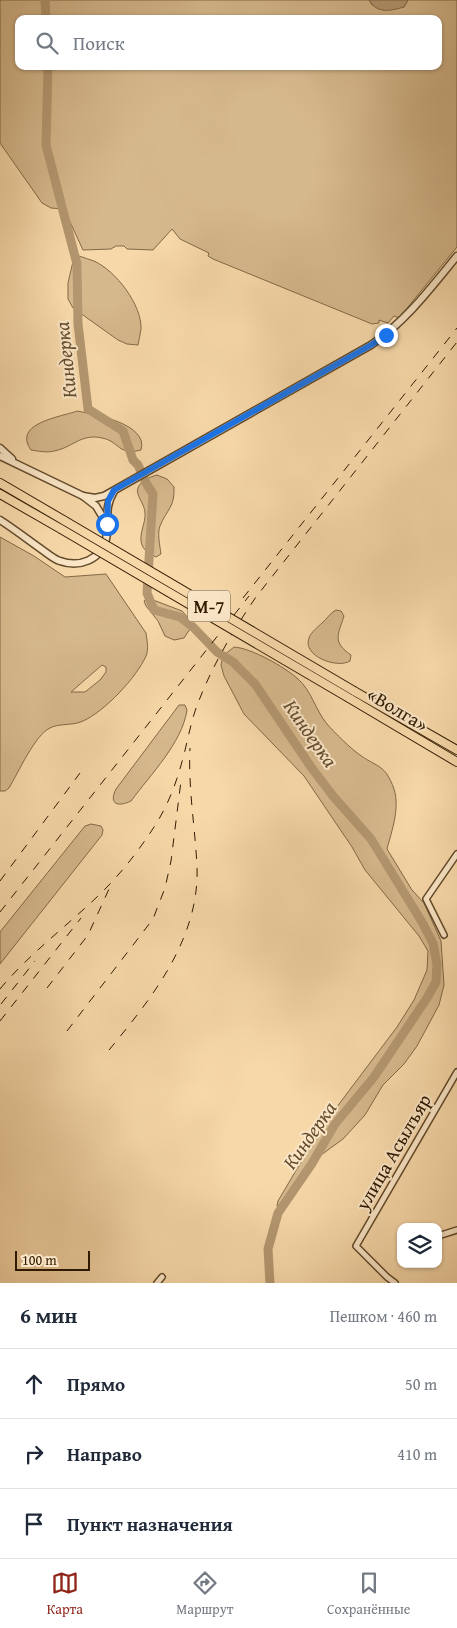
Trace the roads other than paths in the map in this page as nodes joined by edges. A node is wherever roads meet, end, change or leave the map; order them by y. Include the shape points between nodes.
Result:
1 (457, 256) edge
2 (0, 448) edge
3 (0, 456) edge
4 (17, 463) junction
5 (0, 483) edge
6 (114, 490) junction
7 (0, 494) edge
8 (83, 496) junction
9 (0, 520) edge
10 (107, 524) junction
11 (457, 750) edge
12 (457, 762) edge
13 (457, 854) edge
14 (444, 935) dead end
15 (457, 1072) edge
16 (457, 1230) edge
17 (442, 1235) edge
18 (162, 1277) dead end
19 (157, 1283) edge
20 (396, 1283) edge

1 - 6 street via 410,313 386,335
2 - 4 street
3 - 4 street
4 - 8 street
5 - 11 highway, «Волга» / М-7, bridge
6 - 8 street via 100,497
6 - 10 street via 108,501
7 - 12 highway, «Волга» / М-7, bridge
8 - 10 street via 96,506
9 - 10 street via 59,561 71,564 95,557 106,540
13 - 14 street via 426,898
15 - 20 street, улица Асылъяр via 356,1246
16 - 17 street
18 - 19 street

